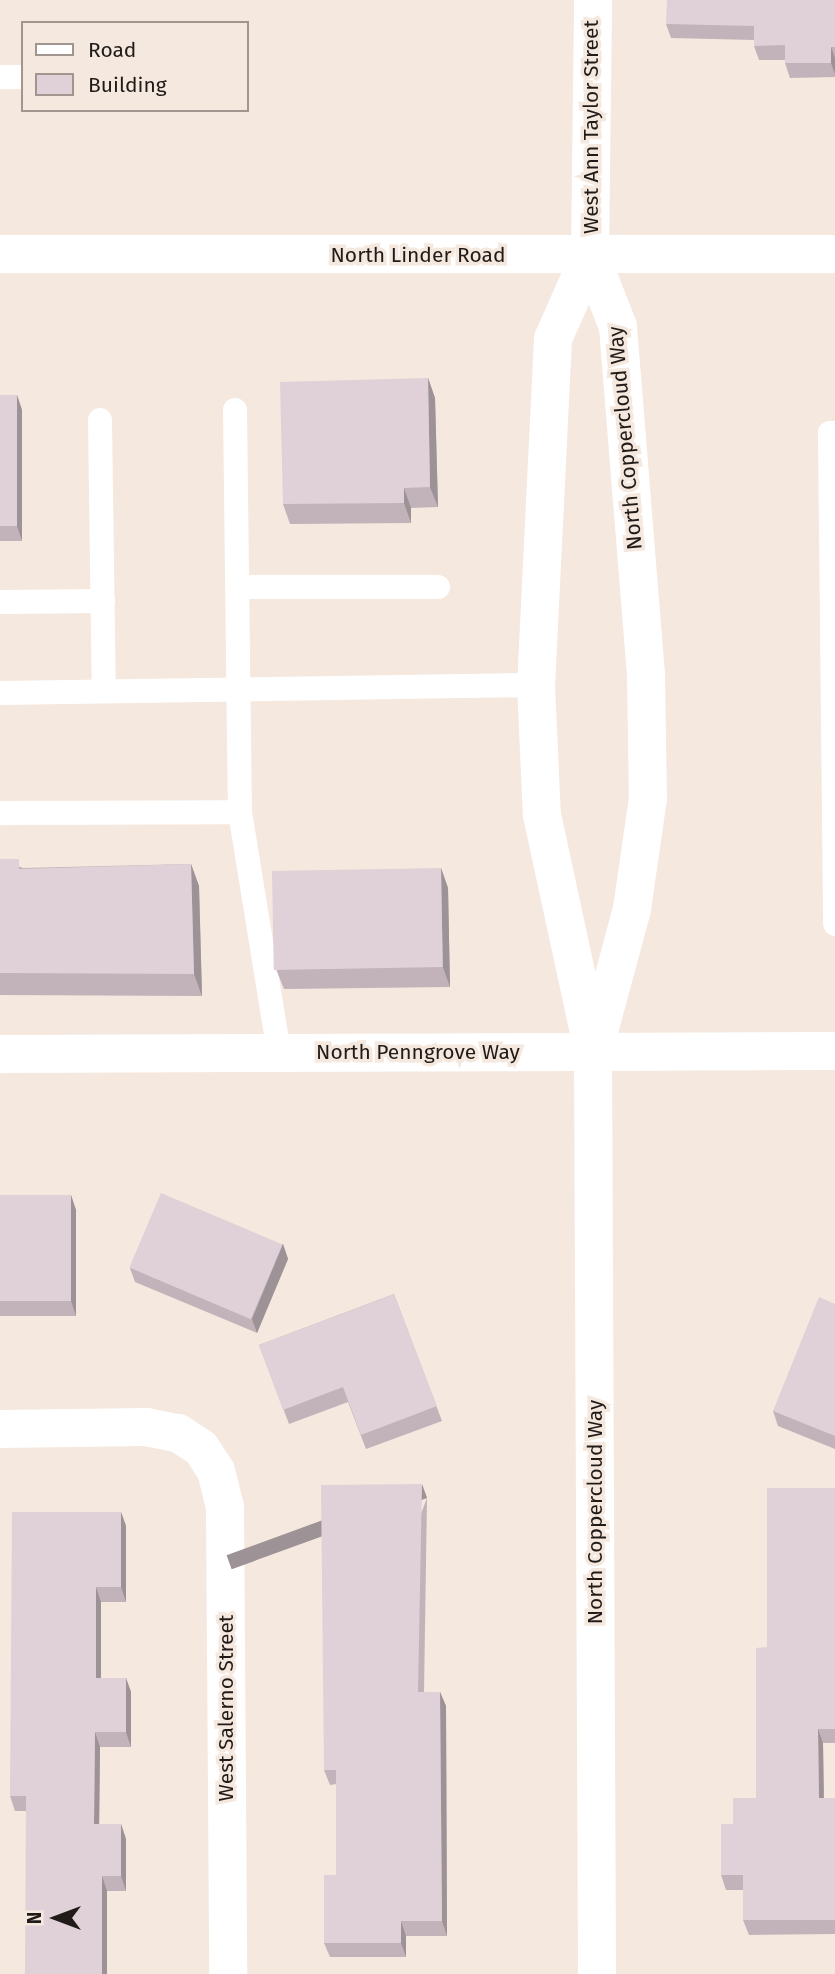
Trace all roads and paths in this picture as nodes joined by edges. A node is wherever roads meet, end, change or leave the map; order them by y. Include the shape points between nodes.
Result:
1 (593, 0) edge
2 (0, 77) edge
3 (21, 77) edge
4 (0, 254) edge
5 (835, 254) edge
6 (590, 255) junction
7 (235, 410) dead end
8 (100, 420) dead end
9 (835, 433) edge
10 (238, 587) junction
11 (439, 587) dead end
12 (103, 601) junction
13 (0, 602) edge
14 (536, 685) junction
15 (240, 690) junction
16 (104, 691) junction
17 (0, 693) edge
18 (240, 812) junction
19 (0, 813) edge
20 (835, 924) edge
21 (593, 1051) junction
22 (835, 1051) edge
23 (279, 1053) junction
24 (0, 1054) edge
25 (0, 1429) edge
26 (228, 1974) edge
27 (597, 1974) edge

1 - 6 street, West Ann Taylor Street
2 - 3 lane
4 - 6 street, North Linder Road
5 - 6 street, North Linder Road
6 - 14 street, North Coppercloud Way via 553,339
6 - 21 street, North Coppercloud Way via 618,327 646,675 648,797 632,909
7 - 10 lane
8 - 12 lane
9 - 20 lane via 830,433
10 - 11 lane
10 - 15 lane
12 - 13 lane
12 - 16 lane
14 - 15 lane
14 - 21 street, North Coppercloud Way via 542,815
15 - 16 lane
15 - 18 lane
16 - 17 lane
18 - 19 lane
18 - 23 lane
21 - 22 street, North Penngrove Way
21 - 23 street, North Penngrove Way
21 - 27 street, North Coppercloud Way
23 - 24 street, North Penngrove Way
25 - 26 street, West Salerno Street via 146,1427 178,1433 201,1448 216,1471 225,1507

